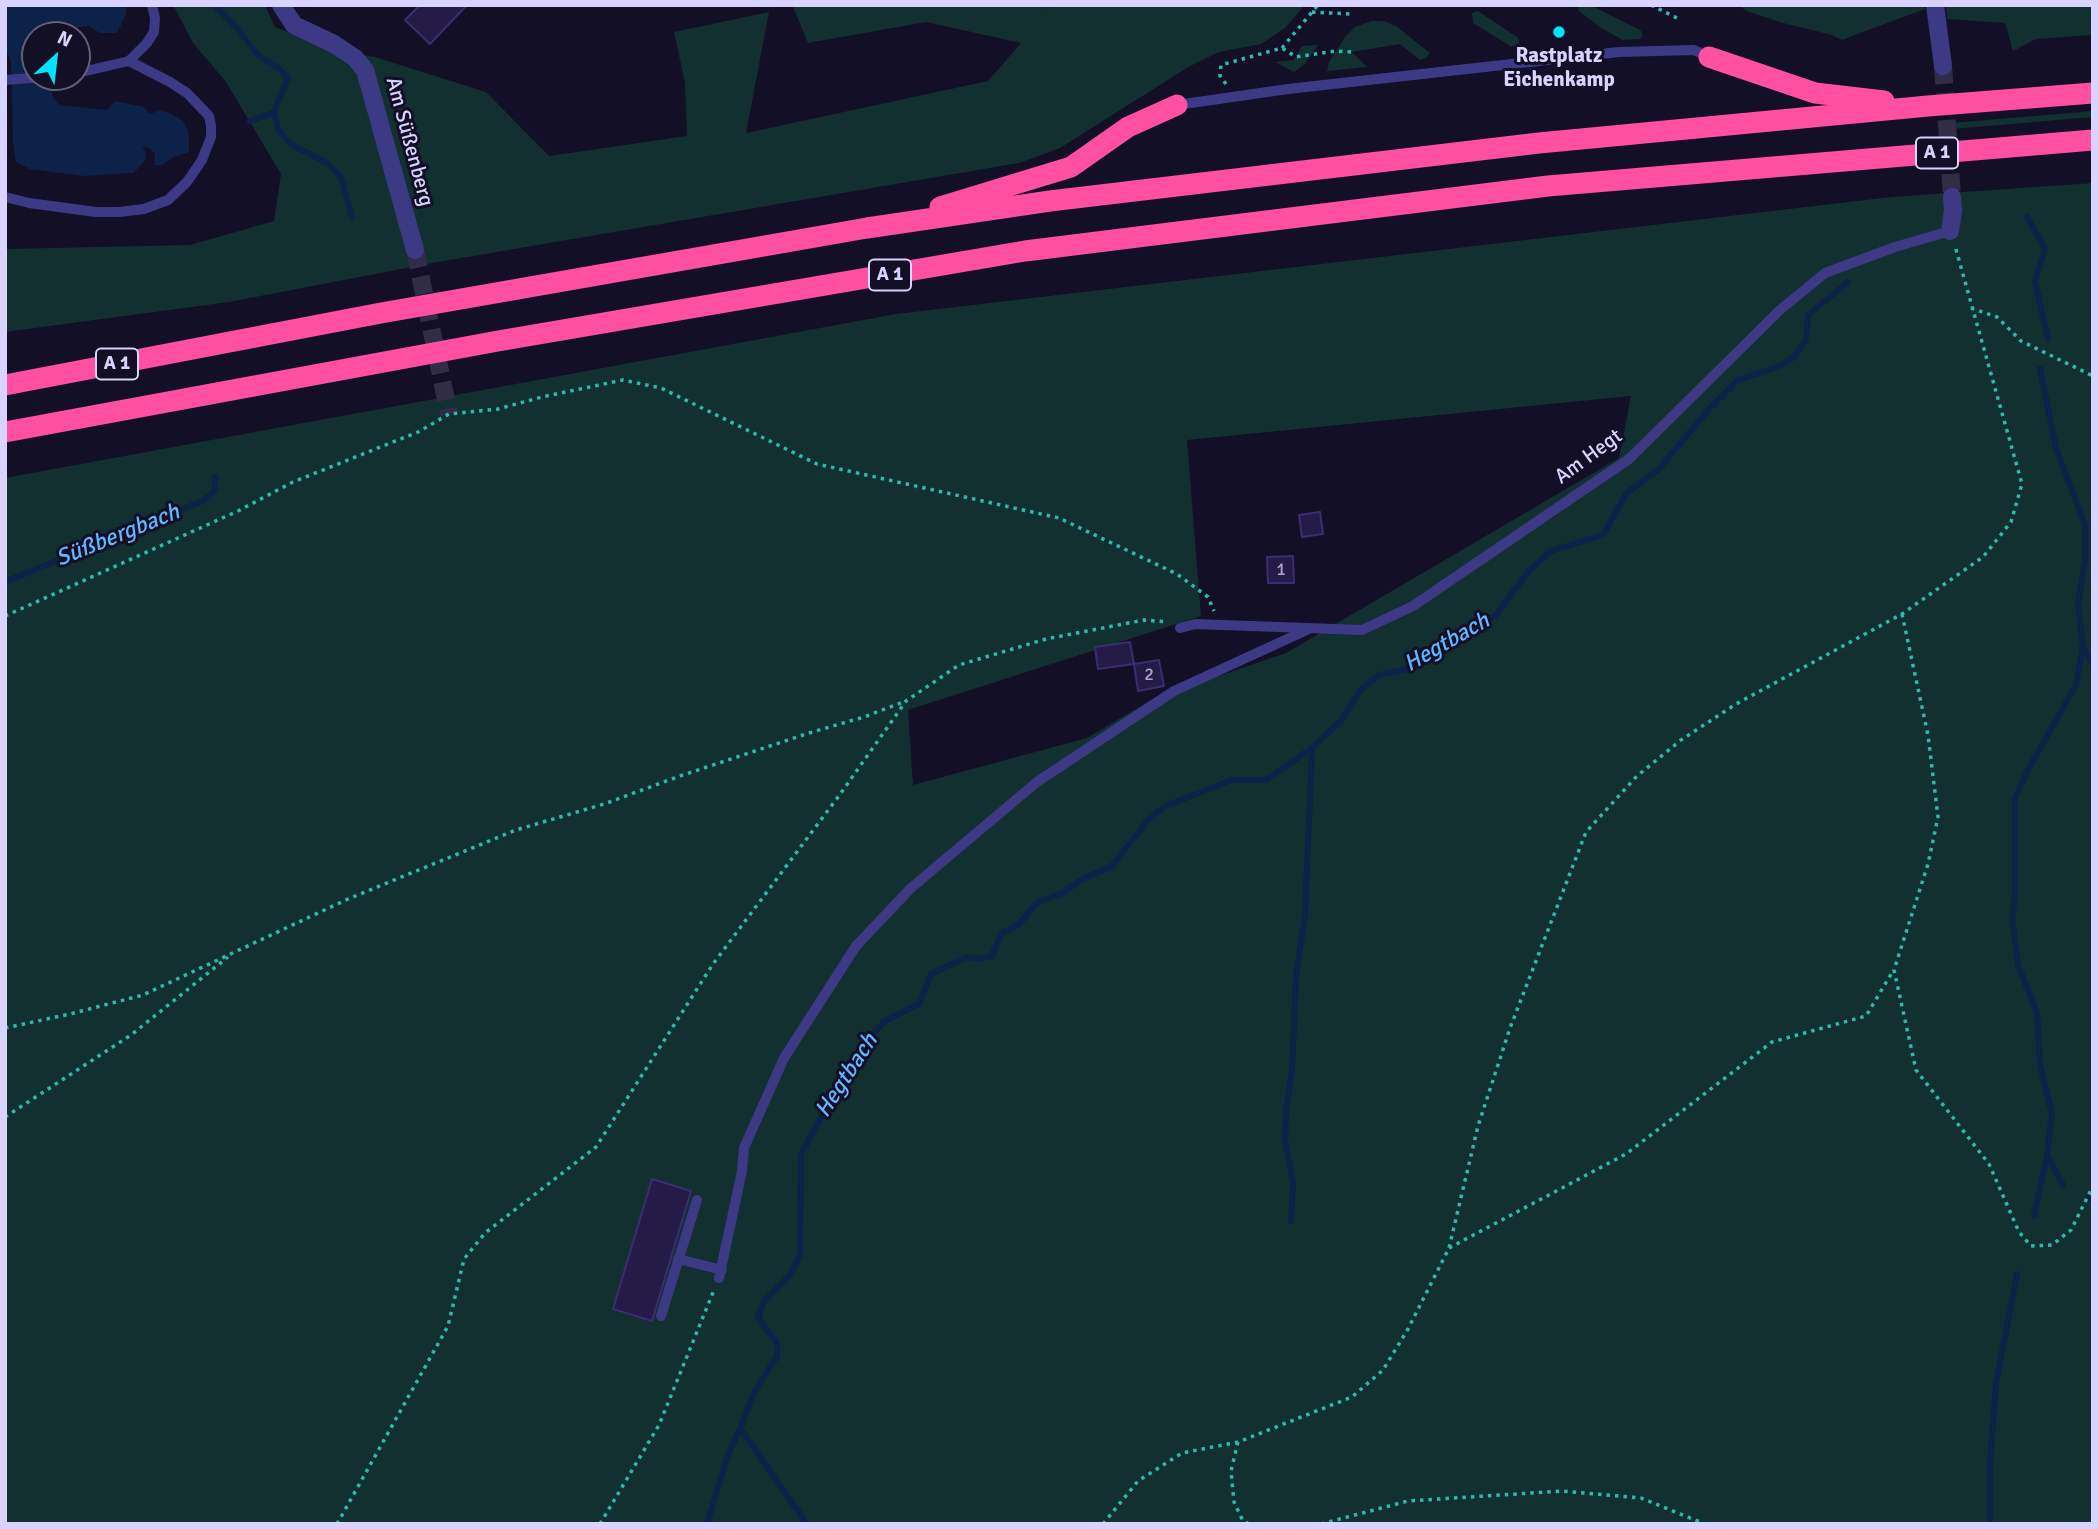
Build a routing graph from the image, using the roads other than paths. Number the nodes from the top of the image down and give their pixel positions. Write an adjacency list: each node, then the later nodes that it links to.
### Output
1 (152, 5): 5 (lane)
2 (281, 5): 16 (street, Am Süßenberg)
3 (1935, 5): 6 (street)
4 (1709, 57): 9 (lane); 10 (highway)
5 (129, 61): 7 (lane); 12 (lane)
6 (1943, 66)
7 (91, 70)
8 (2093, 93): 10 (highway, A 1)
9 (1177, 105): 14 (highway)
10 (1928, 106): 14 (highway, A 1)
11 (2093, 140): 18 (highway, A 1)
12 (5, 197)
13 (1952, 197): 15 (street)
14 (867, 228): 17 (highway, A 1)
15 (1950, 231): 20 (lane, Am Hegt)
16 (415, 250)
17 (5, 385)
18 (5, 432)
19 (1181, 628): 20 (lane, Am Hegt)
20 (1309, 629): 22 (lane)
21 (697, 1200): 22 (lane)
22 (678, 1259): 23 (lane)
23 (661, 1316)

